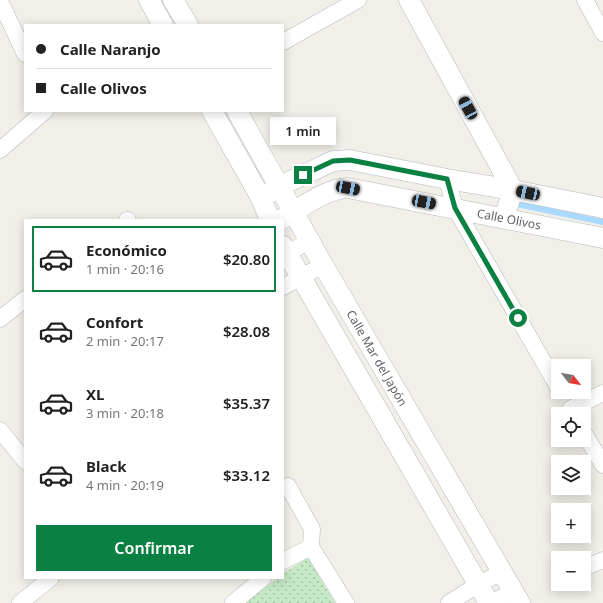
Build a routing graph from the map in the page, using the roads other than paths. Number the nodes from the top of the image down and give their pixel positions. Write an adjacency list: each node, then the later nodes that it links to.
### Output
1 (149, 0): 7 (street)
2 (173, 0): 8 (street)
3 (358, 0): 10 (street)
4 (409, 0): 18 (street)
5 (585, 0): 9 (street)
6 (0, 1): 11 (street)
7 (162, 24)
8 (187, 24)
9 (603, 33)
10 (284, 41)
11 (24, 52)
12 (44, 112): 15 (street)
13 (213, 112): 19 (street)
14 (238, 112): 17 (street, Calle Mar del Japón)
15 (0, 150)
16 (447, 179): 17 (street); 18 (street); 20 (street)
17 (280, 186): 19 (street); 22 (street, Calle Mar del Japón)
18 (513, 190): 21 (street); 23 (street)
19 (261, 198): 24 (street)
20 (455, 208): 22 (street, Calle Olivos); 23 (street, Calle Olivos); 33 (street)
21 (603, 208)
22 (287, 216): 26 (street, Calle Mar del Japón)
23 (504, 218): 25 (street, Calle Olivos)
24 (270, 219)
25 (603, 238)
26 (309, 241): 27 (street); 28 (street, Calle Mar del Japón)
27 (284, 252): 29 (street)
28 (323, 265): 29 (street); 45 (street, Calle Mar del Japón)
29 (301, 277): 30 (street); 48 (street)
30 (284, 286)
31 (24, 300): 32 (street)
32 (0, 319)
33 (551, 375)
34 (603, 393): 35 (street)
35 (580, 407)
36 (0, 430): 38 (street)
37 (591, 445): 39 (street)
38 (24, 460)
39 (603, 466)
40 (288, 486): 41 (street)
41 (311, 547): 42 (street); 52 (street)
42 (284, 560)
43 (603, 560): 44 (street)
44 (591, 565)
45 (502, 572): 48 (street); 49 (street, Calle Mar del Japón)
46 (50, 579): 50 (street)
47 (262, 579): 51 (street)
48 (479, 584): 53 (street); 54 (street)
49 (516, 597): 54 (street)
50 (20, 603)
51 (233, 603)
52 (346, 603)
53 (449, 603)
54 (490, 603)

